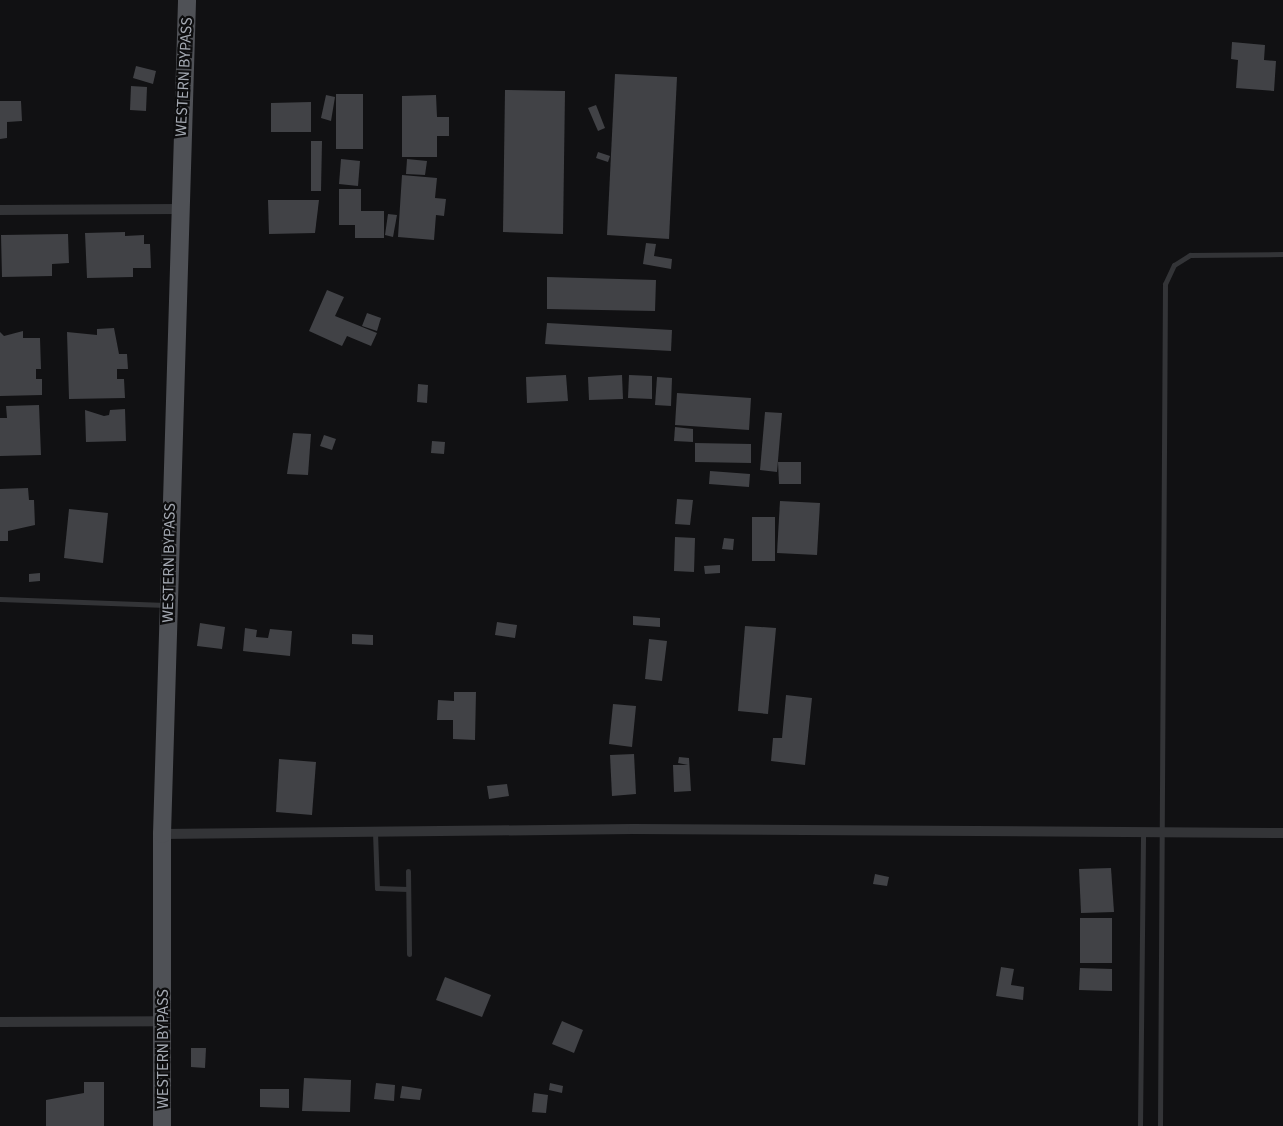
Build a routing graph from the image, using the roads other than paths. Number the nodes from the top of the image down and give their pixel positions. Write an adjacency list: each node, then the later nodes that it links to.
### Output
1 (187, 0): 2 (main road, WESTERN BYPASS)
2 (178, 209): 3 (street); 6 (main road, WESTERN BYPASS)
3 (0, 210)
4 (1283, 254): 9 (lane)
5 (0, 599): 6 (lane)
6 (168, 605): 11 (main road, WESTERN BYPASS)
7 (375, 832): 8 (street); 11 (street); 13 (lane)
8 (1143, 833): 9 (street); 18 (lane)
9 (1165, 833): 10 (street); 19 (lane)
10 (1283, 833)
11 (162, 834): 15 (main road, WESTERN BYPASS)
12 (408, 871): 13 (lane)
13 (408, 889): 14 (lane)
14 (410, 954)
15 (164, 1021): 16 (street); 17 (main road, WESTERN BYPASS)
16 (0, 1022)
17 (162, 1126)
18 (1140, 1126)
19 (1160, 1126)

